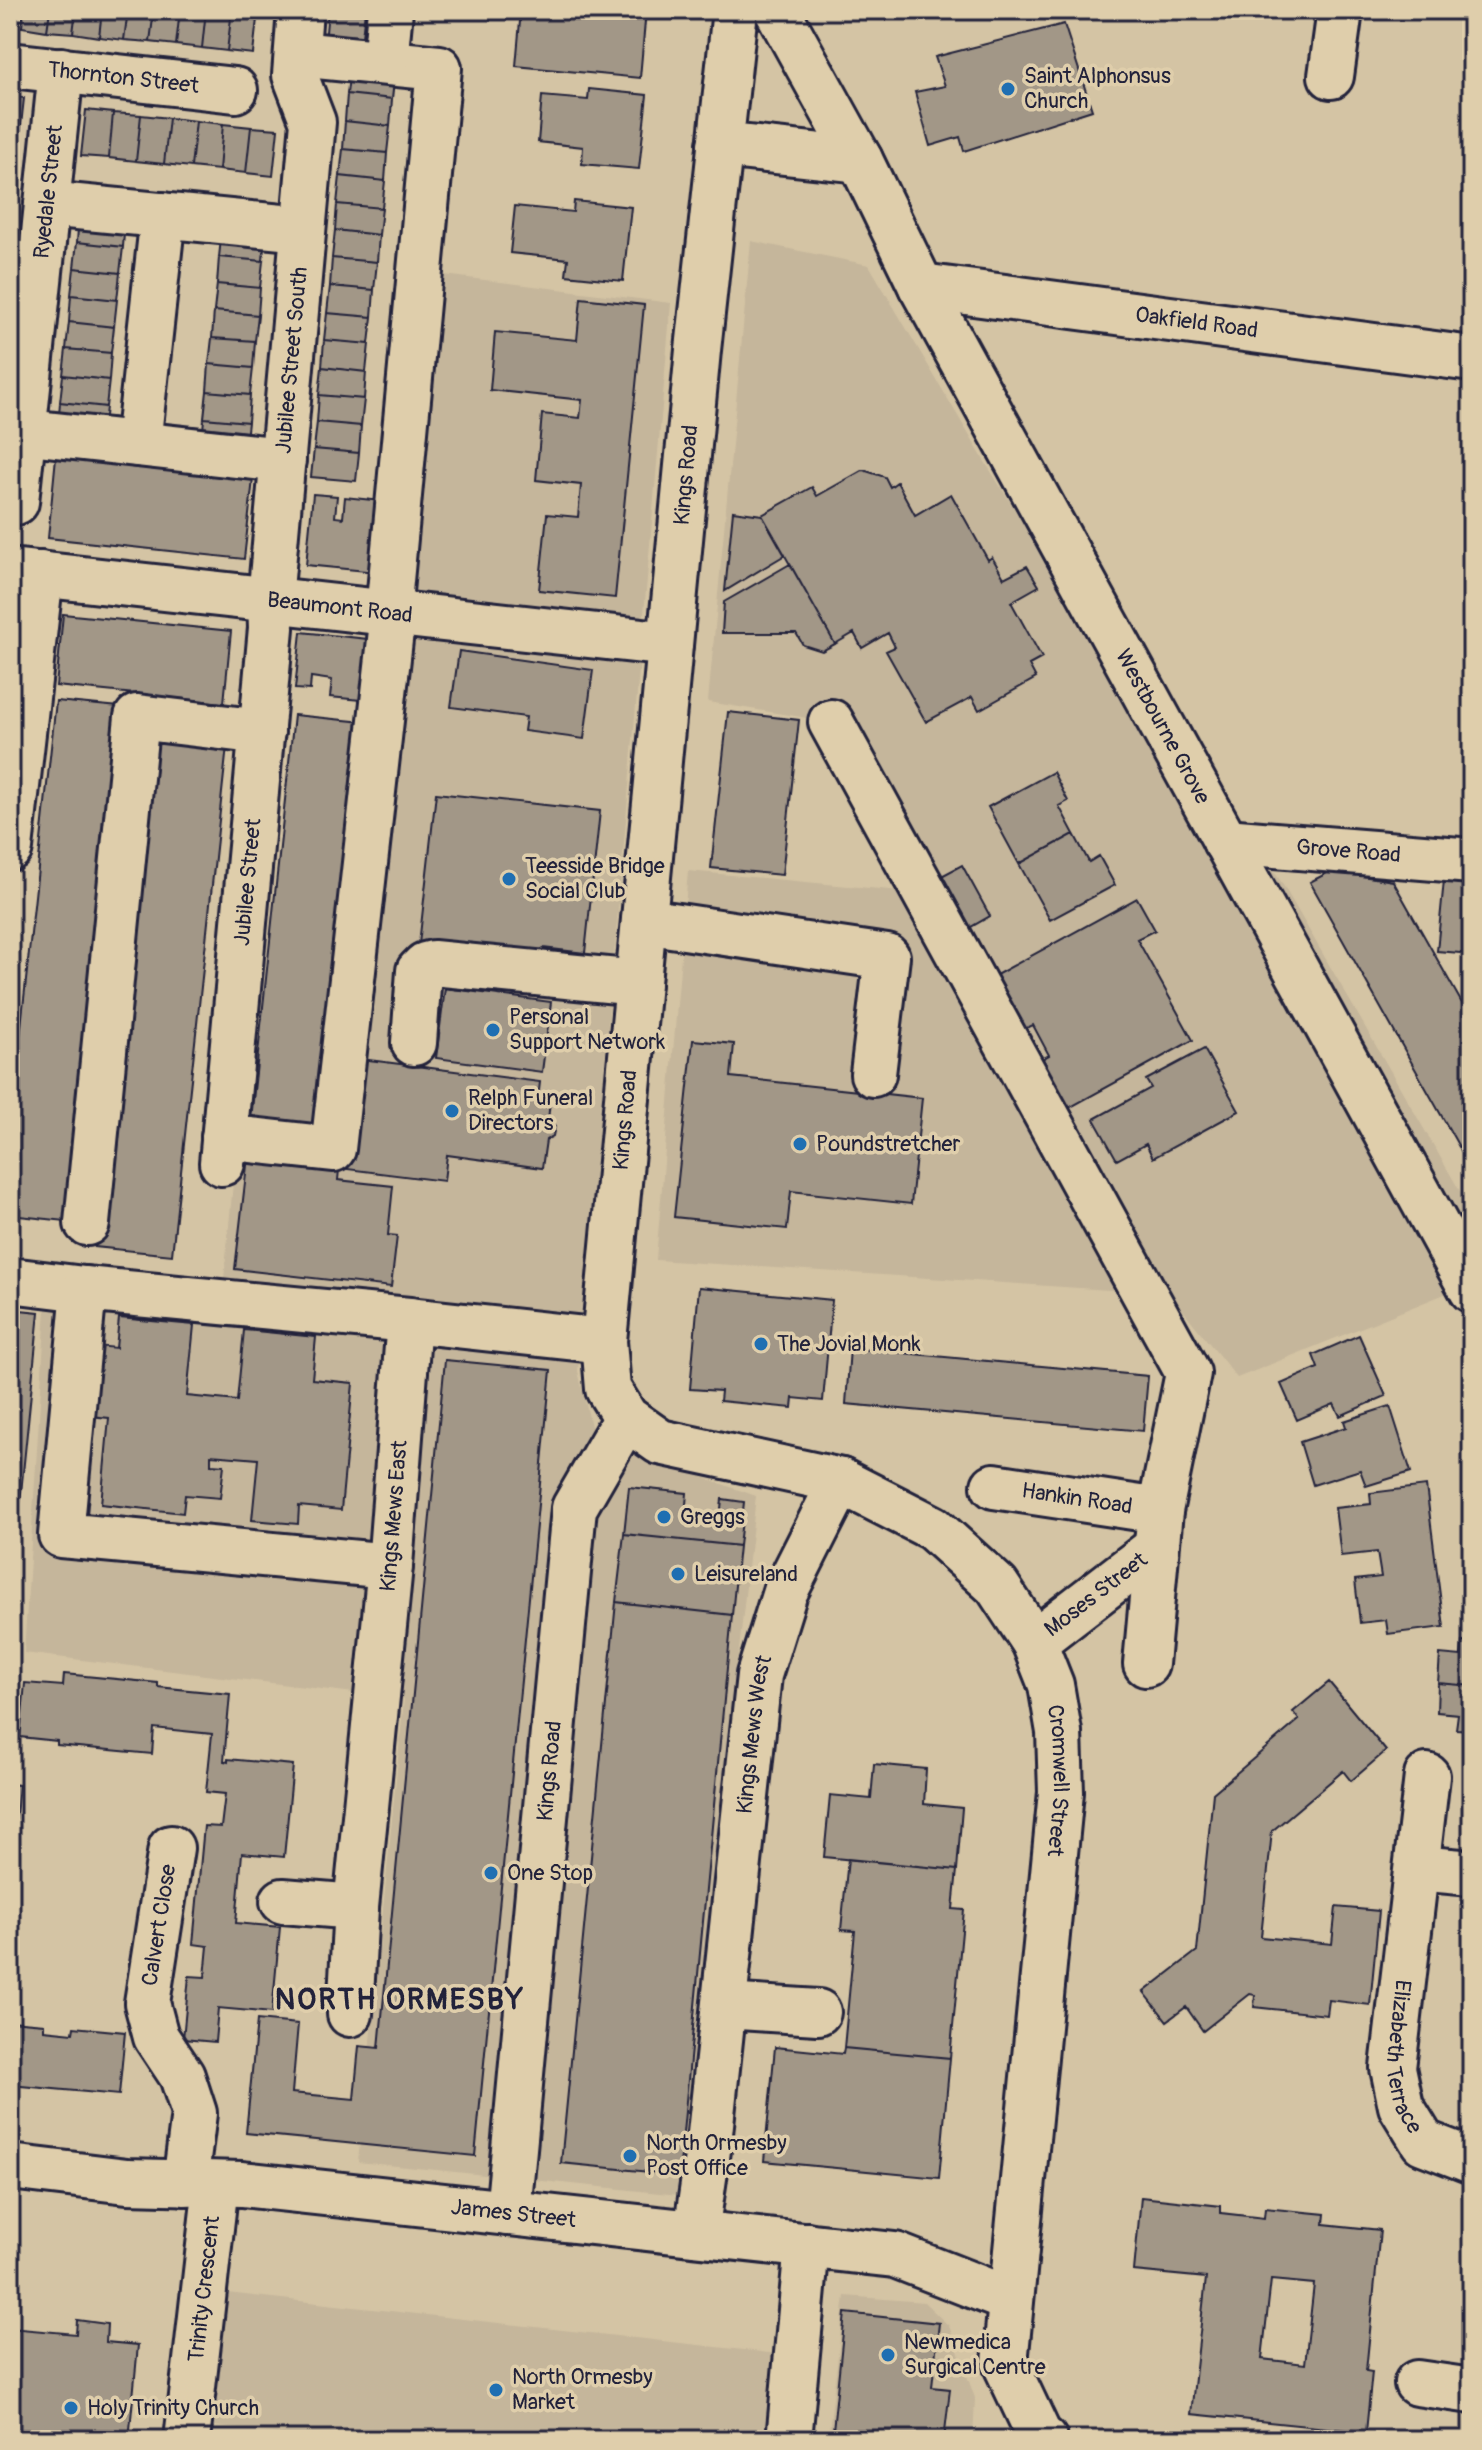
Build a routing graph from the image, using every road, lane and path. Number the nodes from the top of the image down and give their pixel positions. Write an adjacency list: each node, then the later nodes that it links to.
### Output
1 (300, 10): 6 (street)
2 (390, 10): 7 (street)
3 (735, 10): 12 (street, Kings Road)
4 (777, 10): 13 (street, Westbourne Grove)
5 (1340, 10): 10 (street)
6 (297, 54): 7 (street); 16 (street, Jubilee Street South)
7 (385, 62): 25 (street)
8 (10, 65): 9 (street, Thornton Street)
9 (61, 70): 11 (street, Thornton Street); 14 (street, Ryedale Street)
10 (1331, 76)
11 (235, 90)
12 (720, 145): 13 (street); 26 (street, Kings Road)
13 (860, 160): 17 (street, Westbourne Grove)
14 (47, 204): 15 (street); 19 (street, Ryedale Street)
15 (163, 215): 16 (street); 20 (street)
16 (303, 229): 21 (street, Jubilee Street South)
17 (921, 286): 18 (street, Oakfield Road); 29 (street, Westbourne Grove)
18 (1472, 359)
19 (17, 431): 20 (street); 22 (street, Ryedale Street)
20 (138, 444): 21 (street)
21 (283, 460): 24 (street, Jubilee Street South)
22 (16, 502)
23 (25, 572): 24 (street, Beaumont Road); 30 (street)
24 (270, 600): 25 (street, Beaumont Road); 28 (street, Jubilee Street)
25 (391, 613): 26 (street, Beaumont Road); 28 (street, Jubilee Street)
26 (670, 644): 32 (street, Kings Road)
27 (831, 722): 45 (street)
28 (262, 732): 36 (street)
29 (1225, 841): 31 (street, Grove Road); 39 (street, Westbourne Grove)
30 (10, 848)
31 (1472, 861)
32 (644, 921): 33 (street, Kings Road); 35 (street)
33 (638, 983): 34 (street); 41 (street, Kings Road)
34 (414, 1043)
35 (873, 1074)
36 (87, 1223)
37 (12, 1281): 38 (street)
38 (84, 1289): 40 (street); 46 (street)
39 (1472, 1290)
40 (409, 1320): 41 (street); 46 (street, Kings Mews East)
41 (604, 1341): 42 (street, Kings Road)
42 (626, 1418): 43 (street, Cromwell Street); 61 (street, Kings Road)
43 (841, 1481): 47 (street, Cromwell Street); 55 (street, Kings Mews West)
44 (994, 1486): 45 (street, Hankin Road)
45 (1158, 1529): 47 (street, Moses Street); 48 (street, Moses Street)
46 (390, 1566): 54 (street, Kings Mews East)
47 (1034, 1642): 64 (street, Cromwell Street)
48 (1146, 1664)
49 (1427, 1776): 51 (street, Elizabeth Terrace)
50 (171, 1848): 60 (street, Calvert Close)
51 (1417, 1868): 52 (street); 58 (street, Elizabeth Terrace)
52 (1472, 1873)
53 (283, 1901): 54 (street)
54 (356, 1907): 57 (street, Kings Mews East)
55 (724, 2006): 56 (street); 62 (street, Kings Mews West)
56 (818, 2012)
57 (350, 2014)
58 (1472, 2161)
59 (10, 2167): 60 (street, James Street)
60 (201, 2183): 61 (street, James Street); 67 (street, Trinity Crescent)
61 (508, 2213): 62 (street, James Street)
62 (696, 2233): 63 (street, James Street)
63 (807, 2245): 64 (street, James Street); 68 (street)
64 (1010, 2300): 69 (street, Cromwell Street)
65 (1417, 2383): 66 (street)
66 (1472, 2391)
67 (187, 2440)
68 (789, 2440)
69 (1045, 2440)

